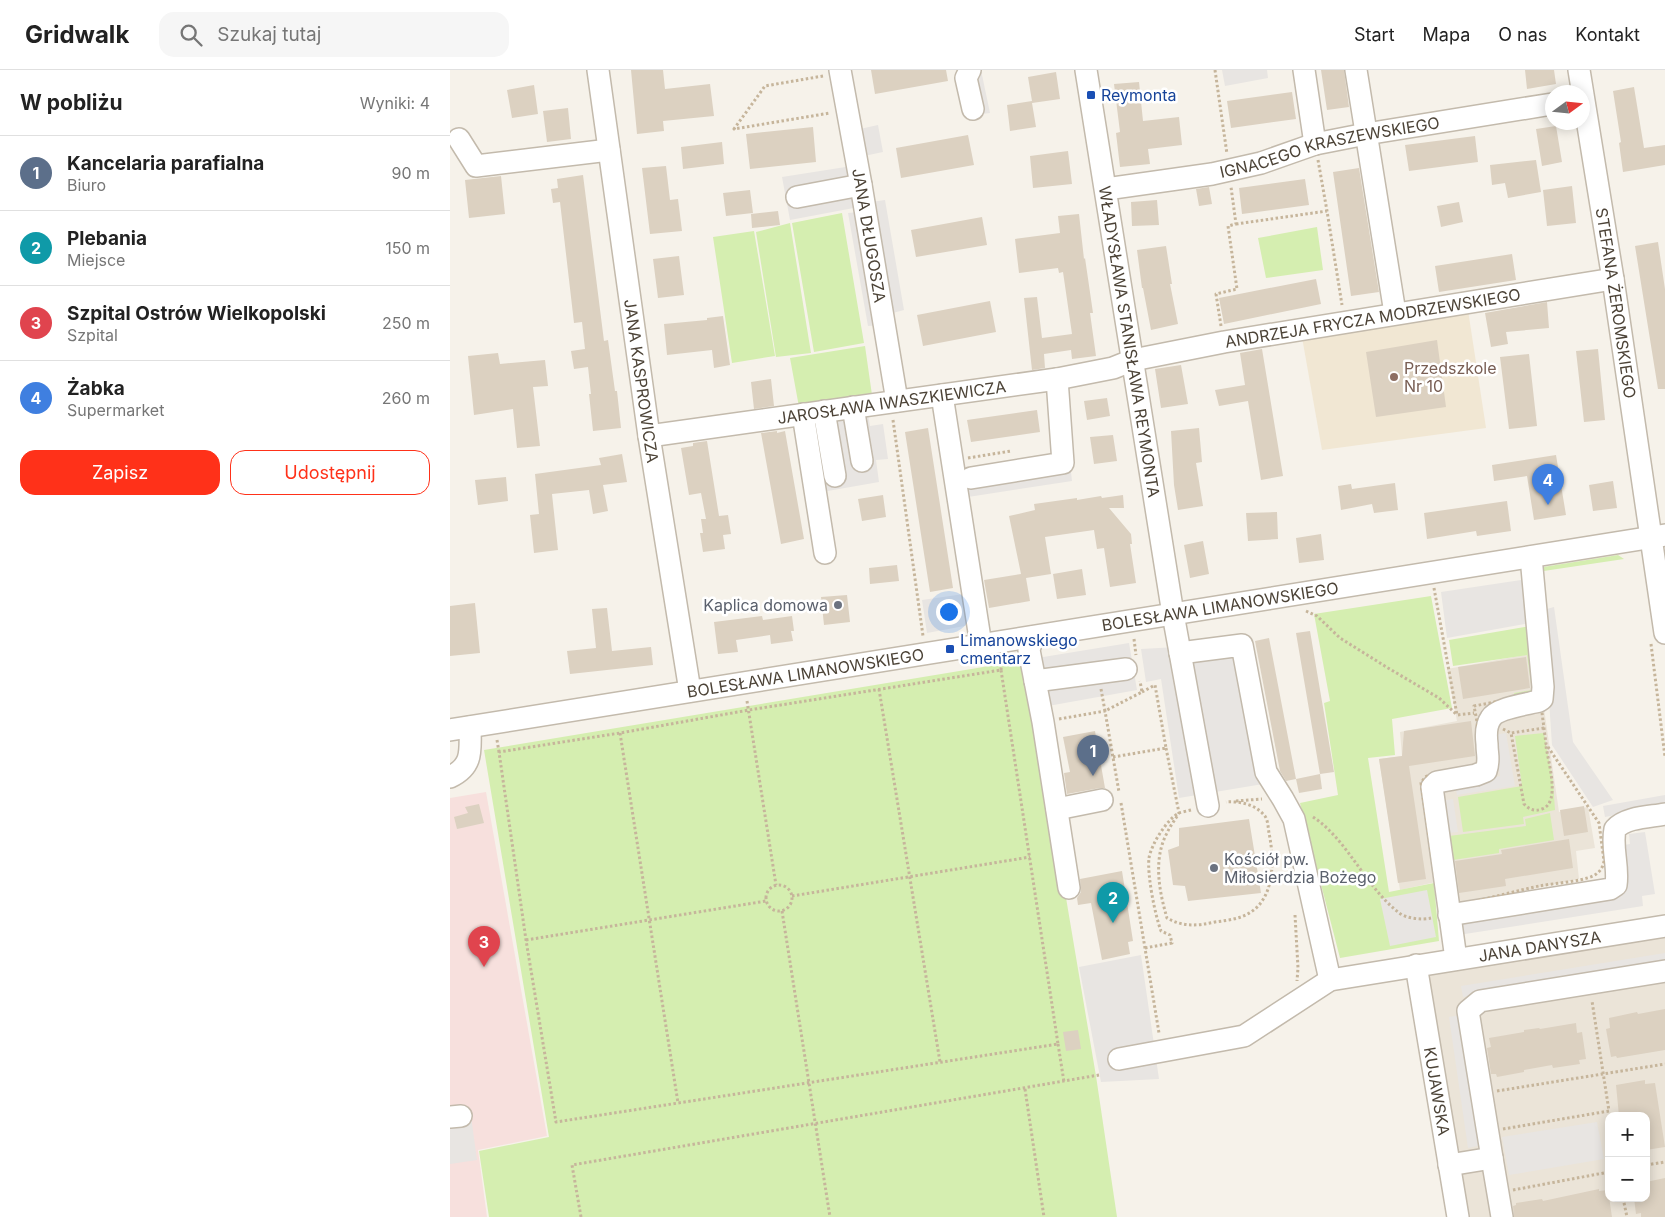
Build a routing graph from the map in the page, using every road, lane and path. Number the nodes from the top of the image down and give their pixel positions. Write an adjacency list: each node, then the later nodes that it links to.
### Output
1 (598, 70): 17 (street, JANA KASPROWICZA)
2 (970, 70): 11 (street)
3 (1086, 70): 20 (street, WŁADYSŁAWA STANISŁAWA REYMONTA)
4 (1215, 70): 18 (path)
5 (1304, 70): 16 (street)
6 (1356, 70): 14 (street)
7 (1579, 70): 9 (street, STEFANA ŻEROMSKIEGO)
8 (841, 72): 12 (street, JANA DŁUGOSZA); 12 (path)
9 (1581, 85)
10 (1545, 105): 14 (street, IGNACEGO KRASZEWSKIEGO)
11 (973, 109)
12 (848, 110): 19 (street, JANA DŁUGOSZA)
13 (1588, 130): 24 (street, STEFANA ŻEROMSKIEGO)
14 (1366, 134): 16 (street, IGNACEGO KRASZEWSKIEGO); 25 (street)
15 (459, 139): 17 (street)
16 (1316, 144): 18 (street, IGNACEGO KRASZEWSKIEGO); 22 (path)
17 (610, 150): 34 (street, JANA KASPROWICZA)
18 (1229, 170): 20 (street, IGNACEGO KRASZEWSKIEGO); 23 (path)
19 (861, 185): 21 (street); 31 (street, JANA DŁUGOSZA)
20 (1106, 189): 28 (street, WŁADYSŁAWA STANISŁAWA REYMONTA)
21 (797, 197)
22 (1327, 211): 23 (path); 26 (path)
23 (1236, 224): 27 (path)
24 (1613, 279): 25 (street, ANDRZEJA FRYCZA MODRZEWSKIEGO); 39 (street, STEFANA ŻEROMSKIEGO)
25 (1396, 313): 26 (street, ANDRZEJA FRYCZA MODRZEWSKIEGO)
26 (1344, 322): 27 (street, ANDRZEJA FRYCZA MODRZEWSKIEGO)
27 (1224, 342): 28 (street, ANDRZEJA FRYCZA MODRZEWSKIEGO)
28 (1133, 360): 29 (street, JAROSŁAWA IWASZKIEWICZA); 44 (street, WŁADYSŁAWA STANISŁAWA REYMONTA)
29 (1057, 379): 30 (street, JAROSŁAWA IWASZKIEWICZA); 37 (street)
30 (942, 395): 31 (street, JAROSŁAWA IWASZKIEWICZA); 47 (street)
31 (894, 401): 32 (street, JAROSŁAWA IWASZKIEWICZA); 48 (path)
32 (853, 407): 33 (street, JAROSŁAWA IWASZKIEWICZA); 36 (street)
33 (814, 413): 34 (street, JAROSŁAWA IWASZKIEWICZA); 38 (street); 40 (street)
34 (649, 436): 53 (street, JANA KASPROWICZA)
35 (965, 450): 37 (path)
36 (862, 461)
37 (968, 468)
38 (836, 476)
39 (1658, 536): 41 (street, BOLESŁAWA LIMANOWSKIEGO); 46 (street, STEFANA ŻEROMSKIEGO)
40 (825, 553)
41 (1531, 557): 42 (street, BOLESŁAWA LIMANOWSKIEGO); 59 (street)
42 (1431, 573): 43 (street, BOLESŁAWA LIMANOWSKIEGO); 57 (path)
43 (1301, 594): 44 (street, BOLESŁAWA LIMANOWSKIEGO); 57 (path)
44 (1173, 614): 45 (street, BOLESŁAWA LIMANOWSKIEGO); 49 (street, WŁADYSŁAWA STANISŁAWA REYMONTA)
45 (1032, 637): 47 (street, BOLESŁAWA LIMANOWSKIEGO); 51 (street)
46 (1658, 637): 66 (path)
47 (981, 644): 48 (street, BOLESŁAWA LIMANOWSKIEGO)
48 (926, 653): 53 (street, BOLESŁAWA LIMANOWSKIEGO)
49 (1180, 653): 70 (street, WŁADYSŁAWA STANISŁAWA REYMONTA); 91 (street)
50 (1133, 675): 51 (street); 54 (path)
51 (1035, 681): 71 (street)
52 (879, 689): 55 (path); 75 (path); 76 (path)
53 (690, 691): 60 (street, BOLESŁAWA LIMANOWSKIEGO)
54 (1142, 692): 56 (path); 64 (path)
55 (749, 710): 61 (path); 77 (path)
56 (1105, 711): 58 (path); 65 (path)
57 (1457, 715): 59 (path)
58 (1056, 719)
59 (1490, 720): 62 (path); 82 (street)
60 (460, 728): 67 (street)
61 (620, 733): 84 (path); 86 (path)
62 (1511, 733): 63 (path); 63 (path)
63 (1546, 744): 82 (path)
64 (1166, 748): 65 (path); 72 (path)
65 (1113, 757): 87 (path)
66 (1665, 757)
67 (450, 777)
68 (1264, 799): 70 (path)
69 (1102, 800): 71 (street)
70 (1217, 804): 72 (path); 72 (path)
71 (1056, 809): 78 (street)
72 (1179, 813): 87 (path)
73 (1308, 814): 82 (path)
74 (1665, 814): 82 (street)
75 (1030, 857): 76 (path); 94 (path)
76 (910, 877): 79 (path); 97 (path)
77 (776, 885): 79 (path); 80 (path)
78 (1069, 888)
79 (792, 896): 83 (path)
80 (766, 901): 83 (path); 84 (path)
81 (1294, 908): 93 (path)
82 (1458, 910): 88 (street)
83 (782, 911): 101 (path)
84 (650, 920): 86 (path); 105 (path)
85 (1665, 926): 88 (street, JANA DANYSZA)
86 (526, 940): 105 (path)
87 (1145, 948): 95 (path)
88 (1456, 959): 89 (street, JANA DANYSZA)
89 (1416, 965): 91 (street, JANA DANYSZA); 112 (street, KUJAWSKA)
90 (1665, 971): 92 (street)
91 (1330, 980): 93 (street)
92 (1590, 983): 99 (path); 104 (street)
93 (1294, 1004): 95 (street)
94 (1058, 1044): 97 (path); 102 (path)
95 (1162, 1051): 96 (street)
96 (1119, 1059)
97 (940, 1062): 101 (path)
98 (1665, 1064): 99 (path)
99 (1603, 1074): 104 (path); 106 (path)
100 (1099, 1076): 102 (path)
101 (809, 1082): 105 (path); 108 (path)
102 (1064, 1082): 103 (path)
103 (1026, 1089): 108 (path); 119 (path)
104 (1482, 1094): 109 (street)
105 (678, 1103)
106 (1610, 1112)
107 (1605, 1115): 109 (path)
108 (816, 1125): 117 (path); 118 (path)
109 (1488, 1132): 110 (street)
110 (1492, 1158): 112 (street); 115 (street)
111 (1665, 1162): 113 (path)
112 (1449, 1165): 120 (street, KUJAWSKA)
113 (1650, 1165)
114 (1605, 1173): 115 (path)
115 (1498, 1192): 121 (street)
116 (1624, 1202): 122 (path)
117 (581, 1217)
118 (830, 1217)
119 (1044, 1217)
120 (1458, 1217)
121 (1502, 1217)
122 (1626, 1217)

